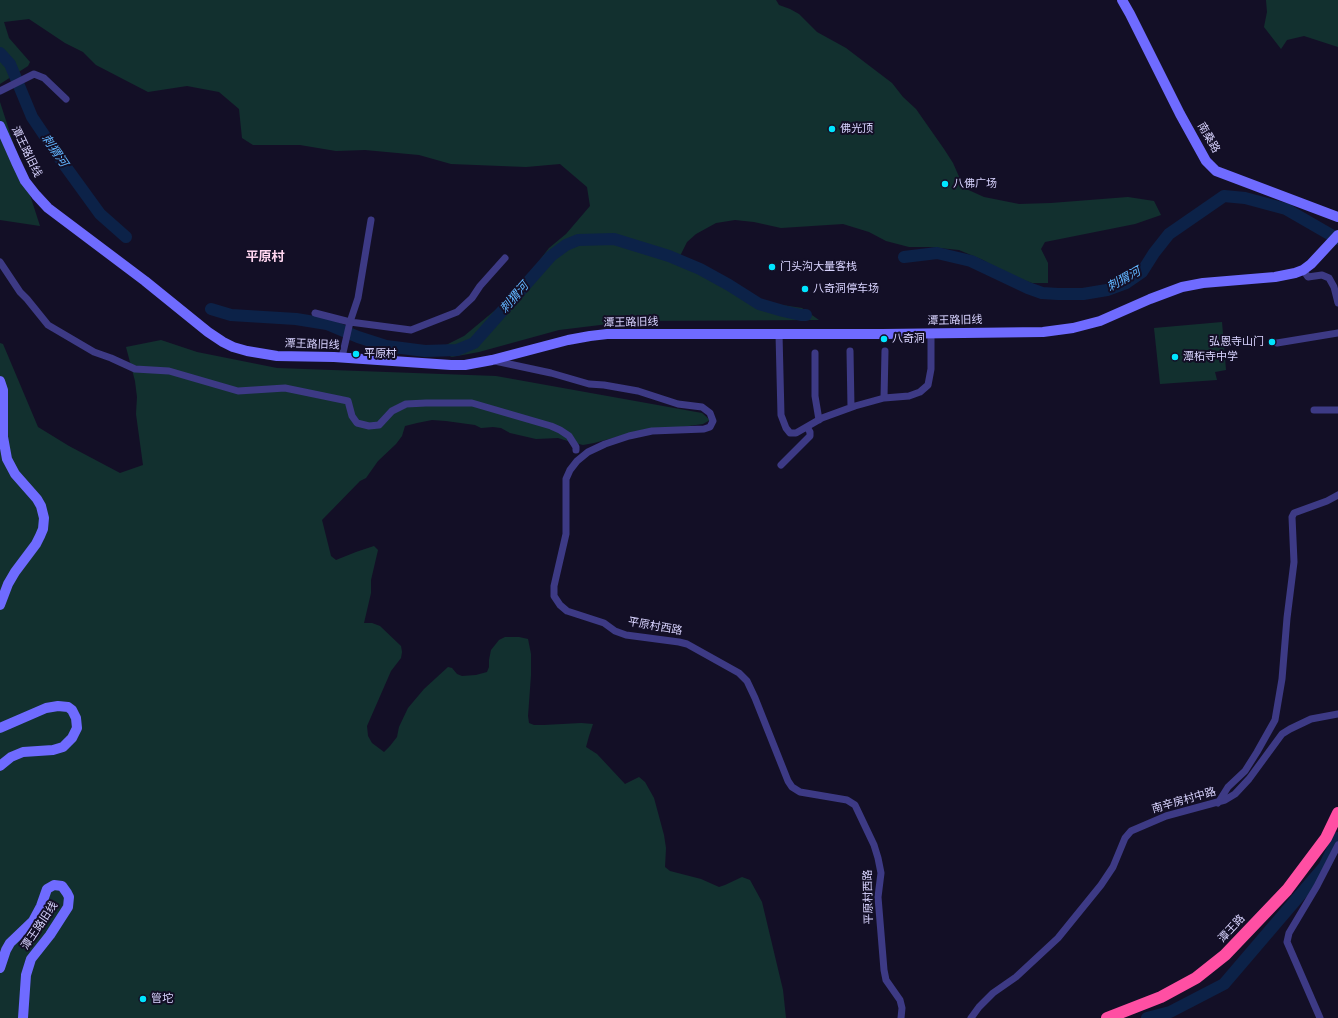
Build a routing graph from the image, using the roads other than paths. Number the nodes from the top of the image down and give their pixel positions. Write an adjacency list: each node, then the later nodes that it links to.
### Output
1 (1122, 0): 5 (main road, 南桑路)
2 (1, 91): 3 (street)
3 (66, 99)
4 (0, 126): 21 (main road, 潭王路旧线)
5 (1338, 217)
6 (371, 220): 13 (street)
7 (1338, 235): 10 (main road, 潭王路旧线)
8 (506, 258): 13 (street)
9 (0, 262): 30 (street)
10 (1303, 270): 11 (street); 14 (main road, 潭王路旧线)
11 (1338, 303)
12 (315, 313): 13 (street)
13 (350, 322): 21 (street)
14 (931, 333): 16 (main road, 潭王路旧线); 24 (street)
15 (1338, 333): 17 (street)
16 (779, 334): 22 (main road, 潭王路旧线); 29 (street)
17 (1277, 343)
18 (885, 351): 24 (street)
19 (850, 352): 25 (street)
20 (815, 353): 28 (street)
21 (342, 357): 22 (main road, 潭王路旧线)
22 (492, 360): 42 (street, 平原村西路)
23 (0, 381): 33 (main road)
24 (884, 398): 25 (street)
25 (851, 407): 28 (street)
26 (1314, 410): 27 (street)
27 (1338, 410)
28 (819, 420): 29 (street)
29 (807, 426): 31 (street)
30 (576, 450)
31 (782, 464)
32 (1338, 495): 37 (street)
33 (0, 605)
34 (1338, 714): 37 (street, 南辛房村中路)
35 (0, 728): 36 (main road)
36 (0, 766)
37 (1218, 803): 43 (street, 南辛房村中路)
38 (1338, 813): 44 (highway, 潭王路)
39 (1338, 845): 45 (street)
40 (0, 968): 41 (main road, 潭王路旧线)
41 (23, 1018)
42 (901, 1018)
43 (971, 1018)
44 (1107, 1018)
45 (1320, 1018)

